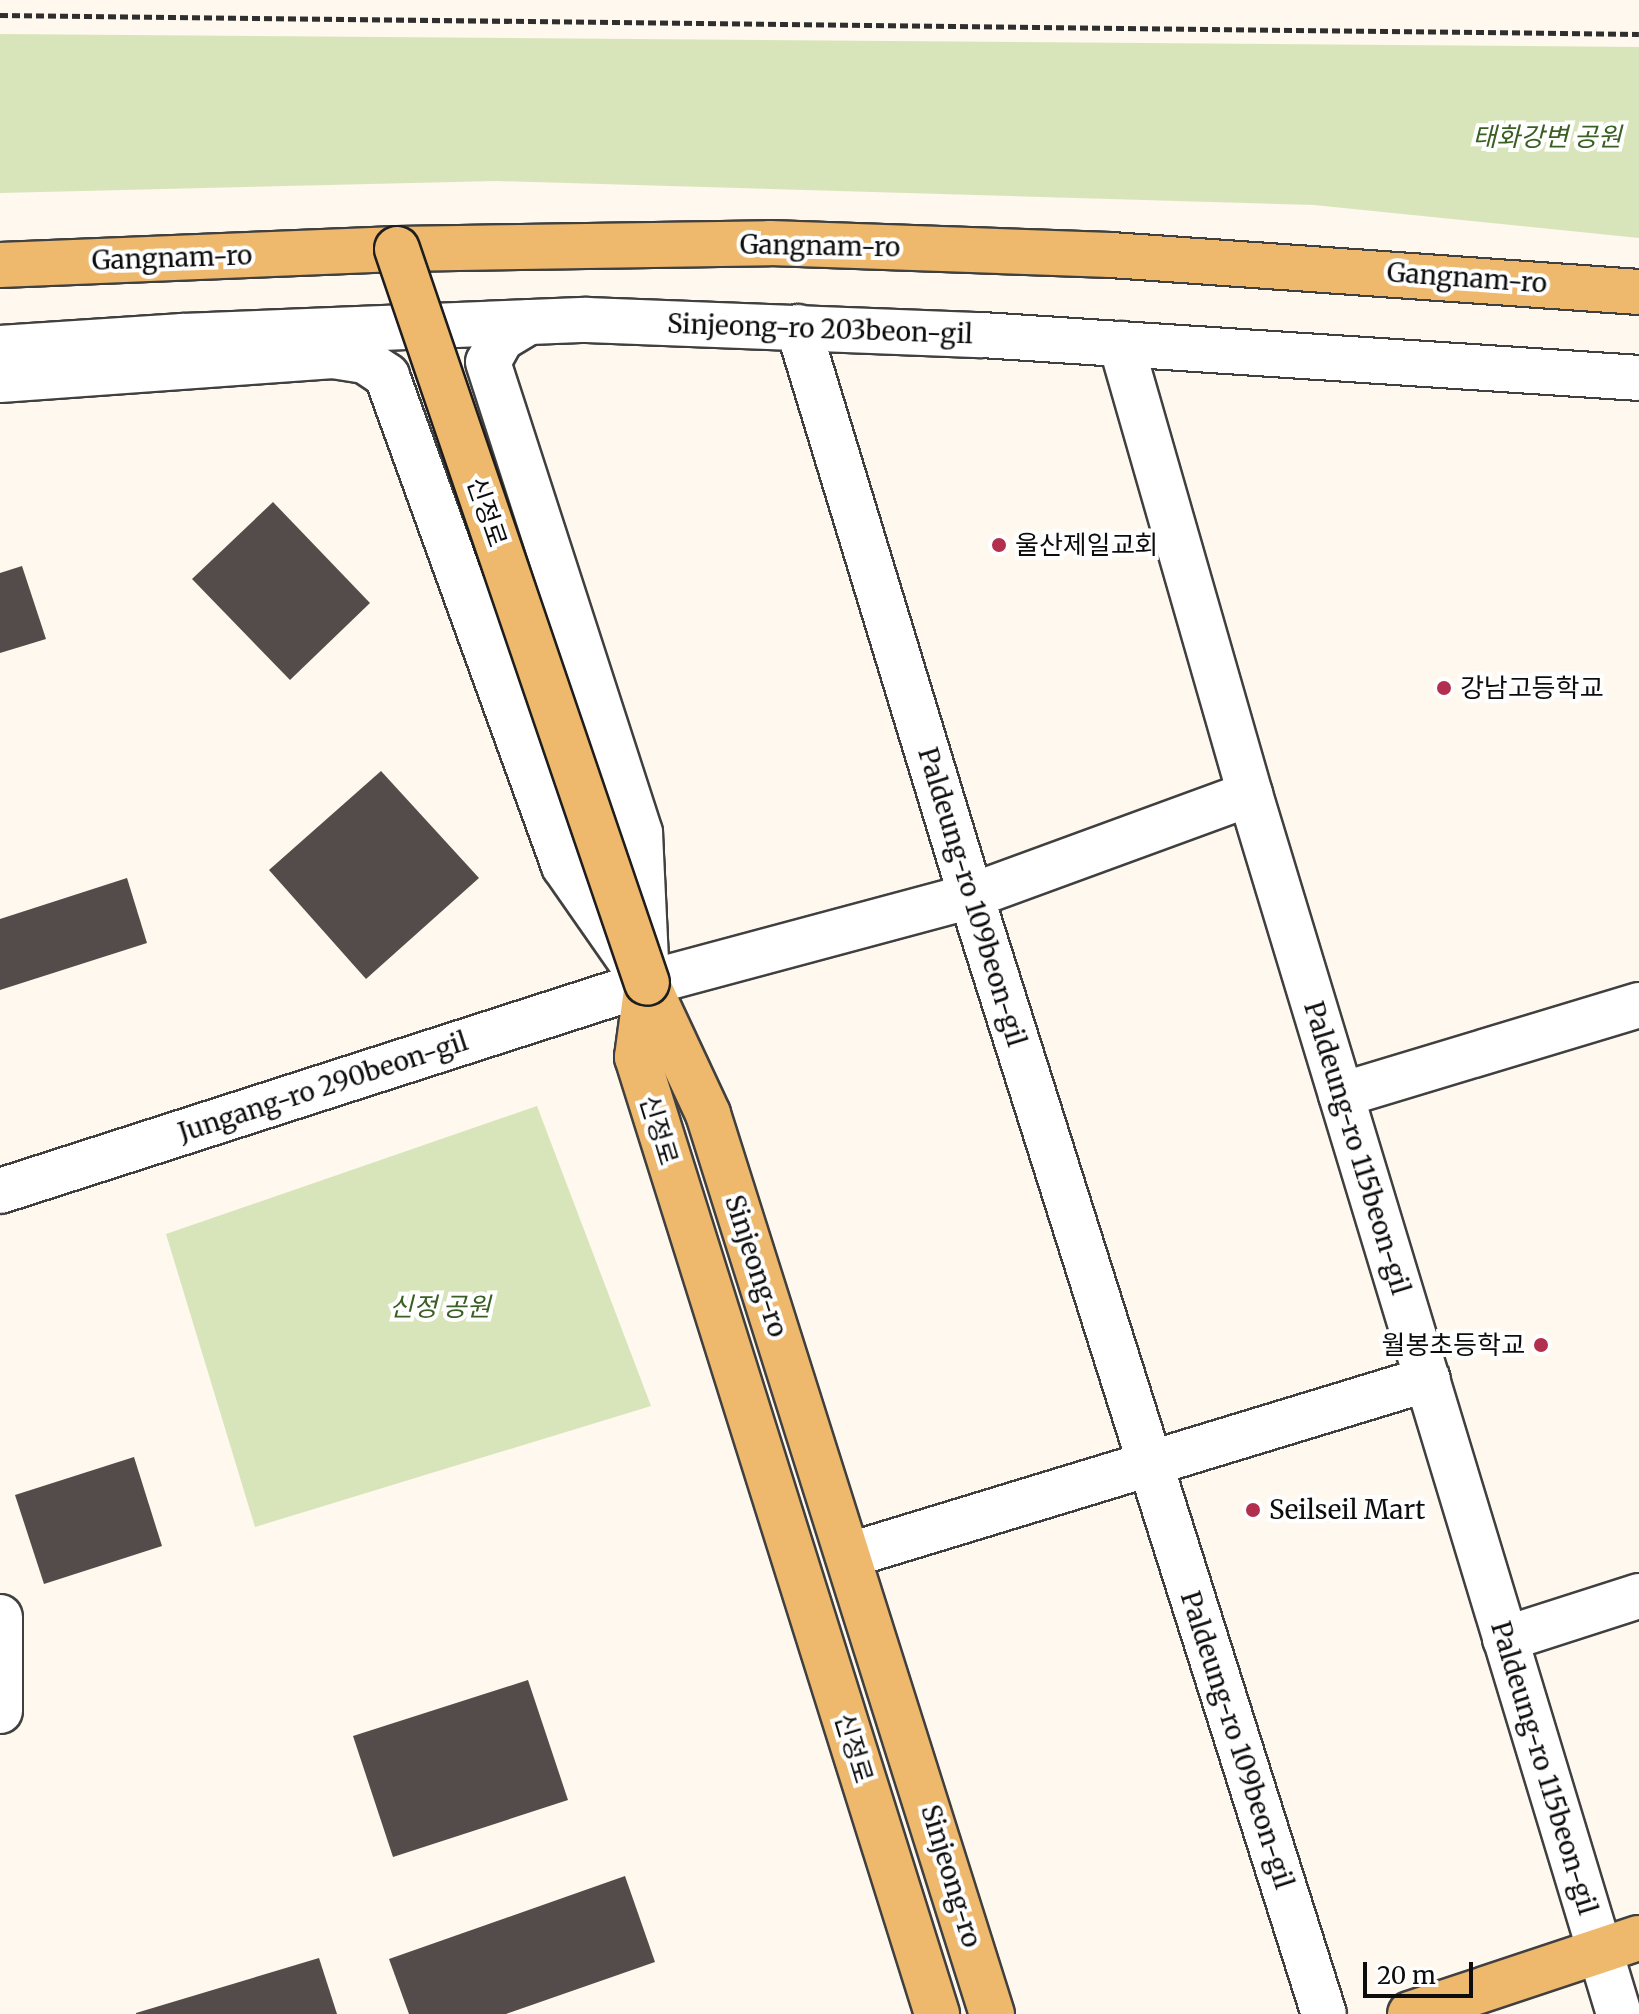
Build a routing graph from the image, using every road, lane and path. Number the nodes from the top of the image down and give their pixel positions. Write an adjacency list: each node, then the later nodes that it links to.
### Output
1 (0, 15): 2 (path)
2 (1639, 34)
3 (397, 249): 4 (main road, Gangnam-ro); 5 (main road, Gangnam-ro); 14 (main road, 신정로, bridge)
4 (0, 265)
5 (1639, 292)
6 (529, 322): 7 (street, Sinjeong-ro 203beon-gil); 9 (street, Sinjeong-ro 203beon-gil); 14 (street)
7 (798, 327): 8 (street, Sinjeong-ro 203beon-gil); 13 (street, Paldeung-ro 109beon-gil)
8 (1121, 344): 10 (street, Sinjeong-ro 203beon-gil); 12 (street, Paldeung-ro 115beon-gil)
9 (0, 348)
10 (1639, 378)
11 (0, 380): 14 (street)
12 (1250, 794): 13 (street, Jungang-ro 290beon-gil); 16 (street, Paldeung-ro 115beon-gil)
13 (971, 896): 14 (street, Jungang-ro 290beon-gil); 21 (street, Paldeung-ro 109beon-gil)
14 (647, 983): 17 (street, Jungang-ro 290beon-gil); 18 (main road, Sinjeong-ro); 19 (main road, 신정로)
15 (1639, 1005): 16 (street)
16 (1341, 1095): 20 (street, Paldeung-ro 115beon-gil)
17 (0, 1191)
18 (738, 1209): 19 (main road); 22 (main road, Sinjeong-ro)
19 (688, 1222): 28 (main road, 신정로)
20 (1428, 1379): 21 (street); 25 (street, Paldeung-ro 115beon-gil)
21 (1150, 1465): 22 (street); 32 (street, Paldeung-ro 109beon-gil)
22 (850, 1555): 27 (main road, Sinjeong-ro)
23 (1639, 1596): 25 (street)
24 (0, 1617): 26 (street)
25 (1505, 1639): 29 (street, Paldeung-ro 115beon-gil)
26 (0, 1711)
27 (954, 1885): 28 (main road); 31 (main road, Sinjeong-ro)
28 (902, 1899): 30 (main road, 신정로)
29 (1619, 1944): 33 (main road); 34 (street, Paldeung-ro 115beon-gil)
30 (937, 2014)
31 (992, 2014)
32 (1324, 2014)
33 (1410, 2014)
34 (1619, 2014)

